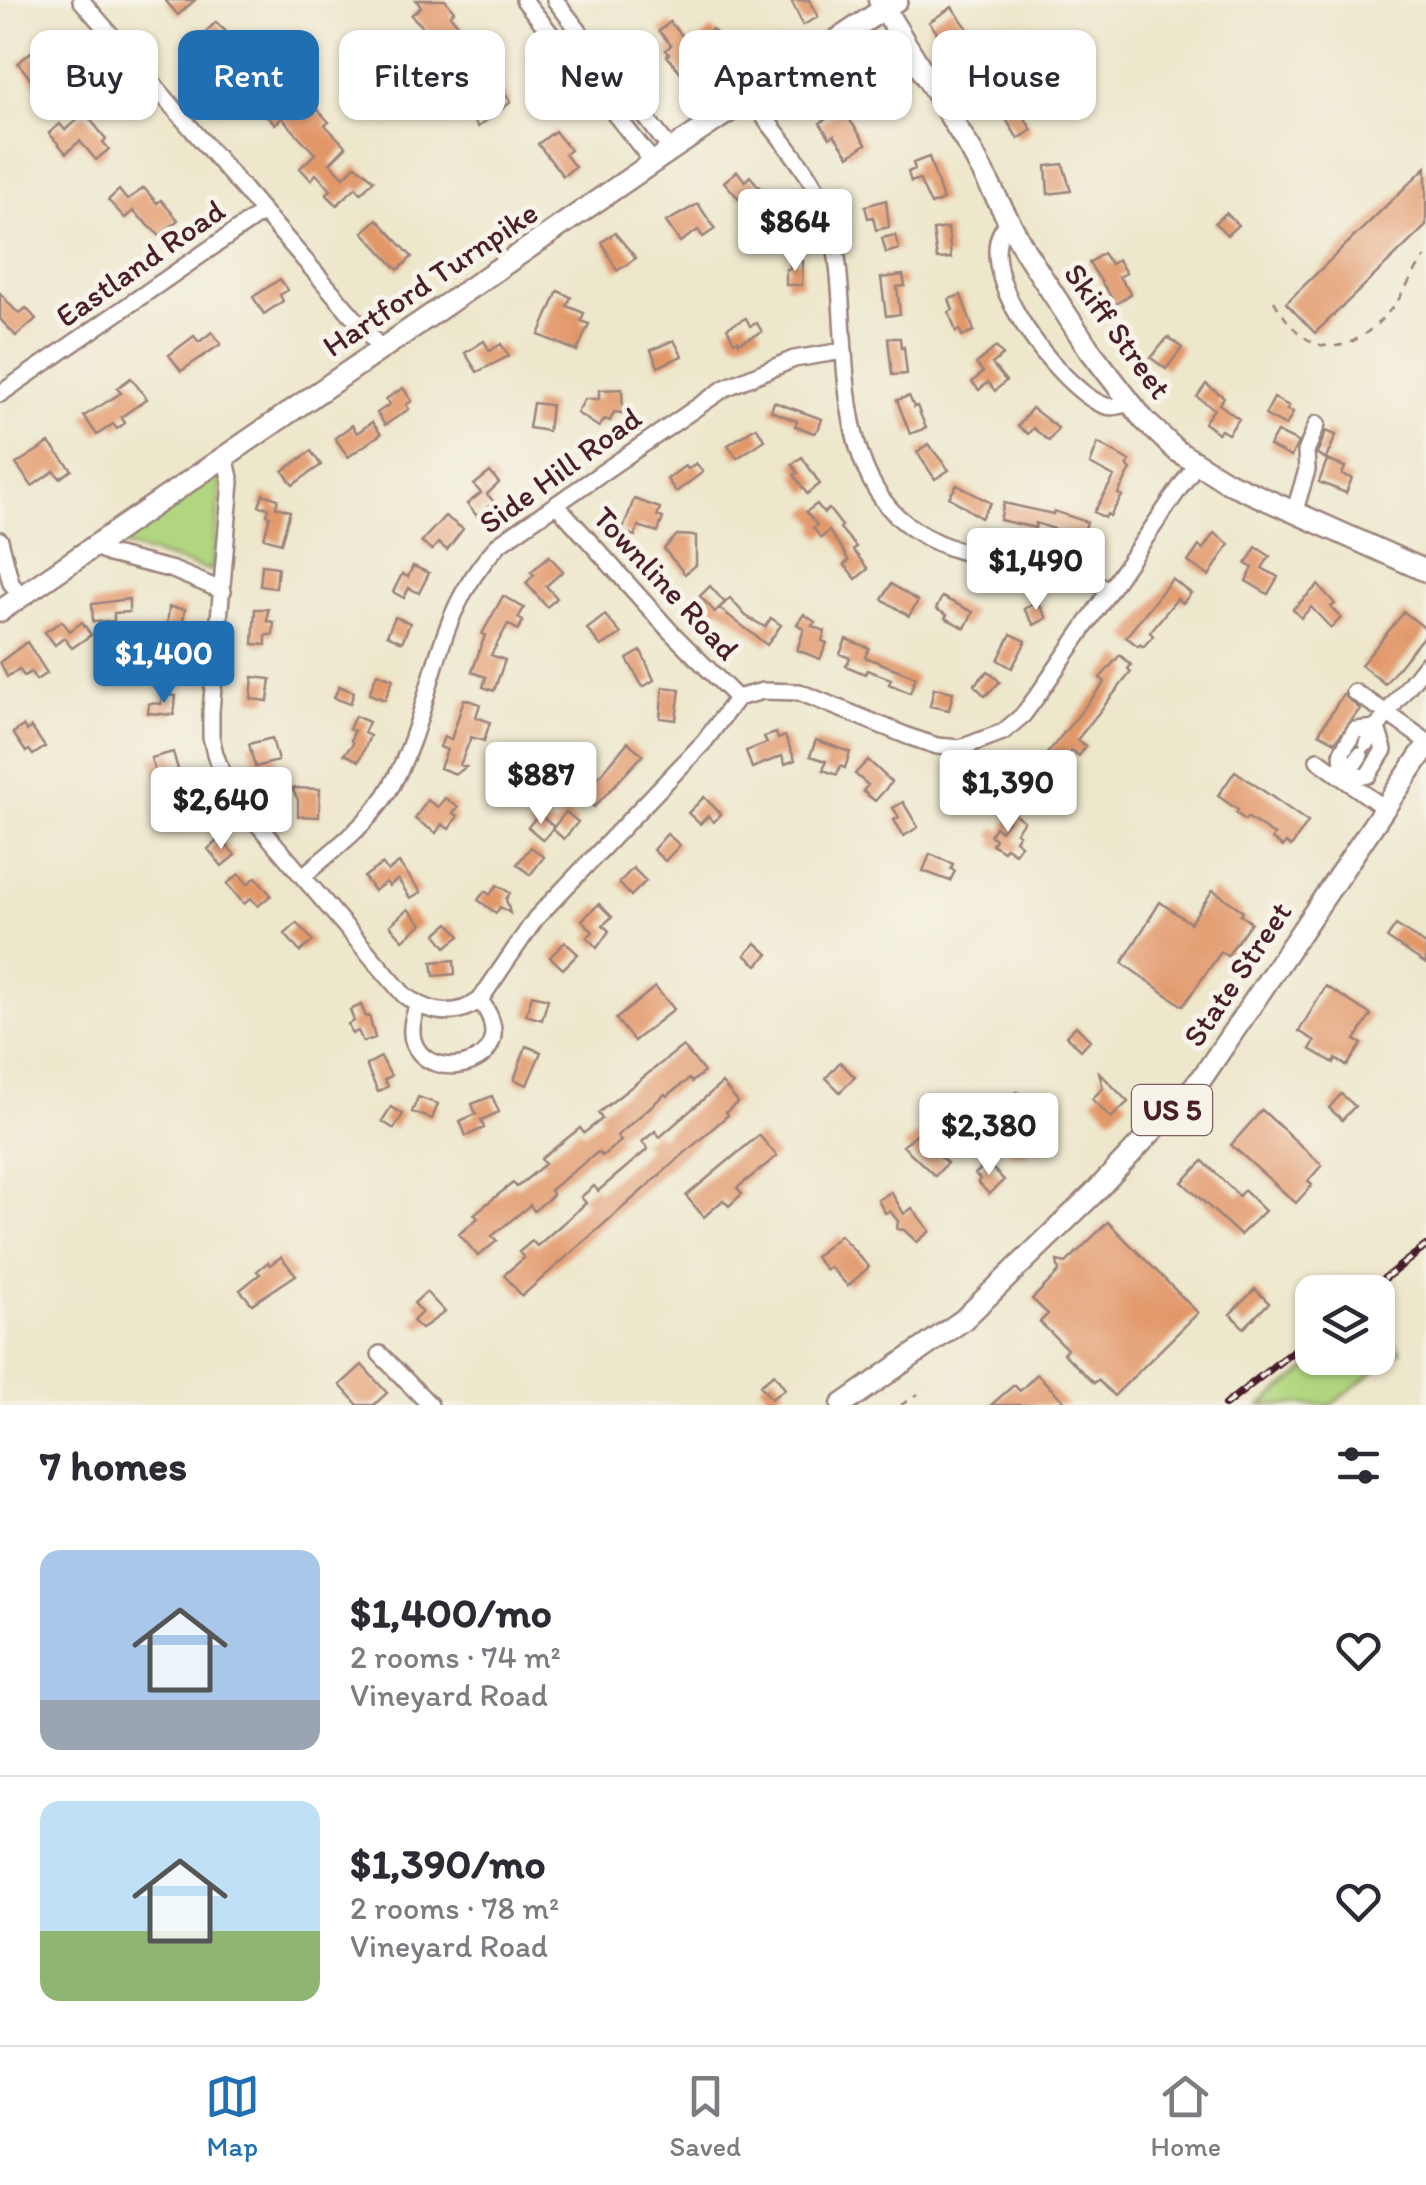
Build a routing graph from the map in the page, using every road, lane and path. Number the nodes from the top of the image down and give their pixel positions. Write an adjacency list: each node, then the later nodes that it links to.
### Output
1 (80, 0): 10 (street)
2 (524, 0): 9 (street)
3 (555, 0): 8 (street)
4 (887, 3): 5 (main road, Hartford Turnpike); 11 (main road, Skiff Street)
5 (847, 30)
6 (715, 120): 8 (main road, Hartford Turnpike)
7 (766, 120): 15 (street)
8 (671, 150): 9 (main road, Hartford Turnpike)
9 (653, 162): 14 (main road, Hartford Turnpike)
10 (263, 212): 14 (street); 16 (street, Eastland Road)
11 (1009, 222): 17 (main road, Skiff Street); 17 (street)
12 (1426, 257): 13 (path)
13 (1274, 301)
14 (381, 348): 19 (main road, Hartford Turnpike)
15 (843, 351): 21 (street, Side Hill Road); 27 (street)
16 (0, 394)
17 (1129, 403): 20 (main road, Skiff Street)
18 (1317, 424): 22 (street)
19 (225, 456): 24 (main road, Hartford Turnpike); 26 (street)
20 (1196, 464): 22 (main road, Skiff Street); 27 (street)
21 (556, 504): 32 (street, Townline Road); 41 (street, Side Hill Road)
22 (1294, 513): 25 (main road, Skiff Street)
23 (0, 540): 28 (street)
24 (96, 546): 26 (street); 28 (main road, Hartford Turnpike)
25 (1426, 570)
26 (222, 592): 41 (street)
27 (1109, 592): 36 (street)
28 (21, 597): 29 (main road, Hartford Turnpike)
29 (0, 612)
30 (1426, 664): 33 (street)
31 (1354, 692): 33 (street)
32 (737, 698): 36 (street); 42 (street)
33 (1387, 713): 34 (street); 35 (street)
34 (1377, 728): 38 (street); 38 (street); 38 (street)
35 (1426, 744): 40 (main road, State Street / US 5)
36 (960, 748): 39 (street)
37 (1318, 760): 38 (street)
38 (1344, 779): 40 (street)
39 (956, 792)
40 (1383, 807): 47 (main road, State Street / US 5)
41 (303, 876): 43 (street)
42 (480, 1000): 43 (street); 43 (street)
43 (418, 1005)
44 (380, 1354): 46 (street)
45 (918, 1394): 48 (path)
46 (430, 1405)
47 (842, 1405)
48 (901, 1405)

